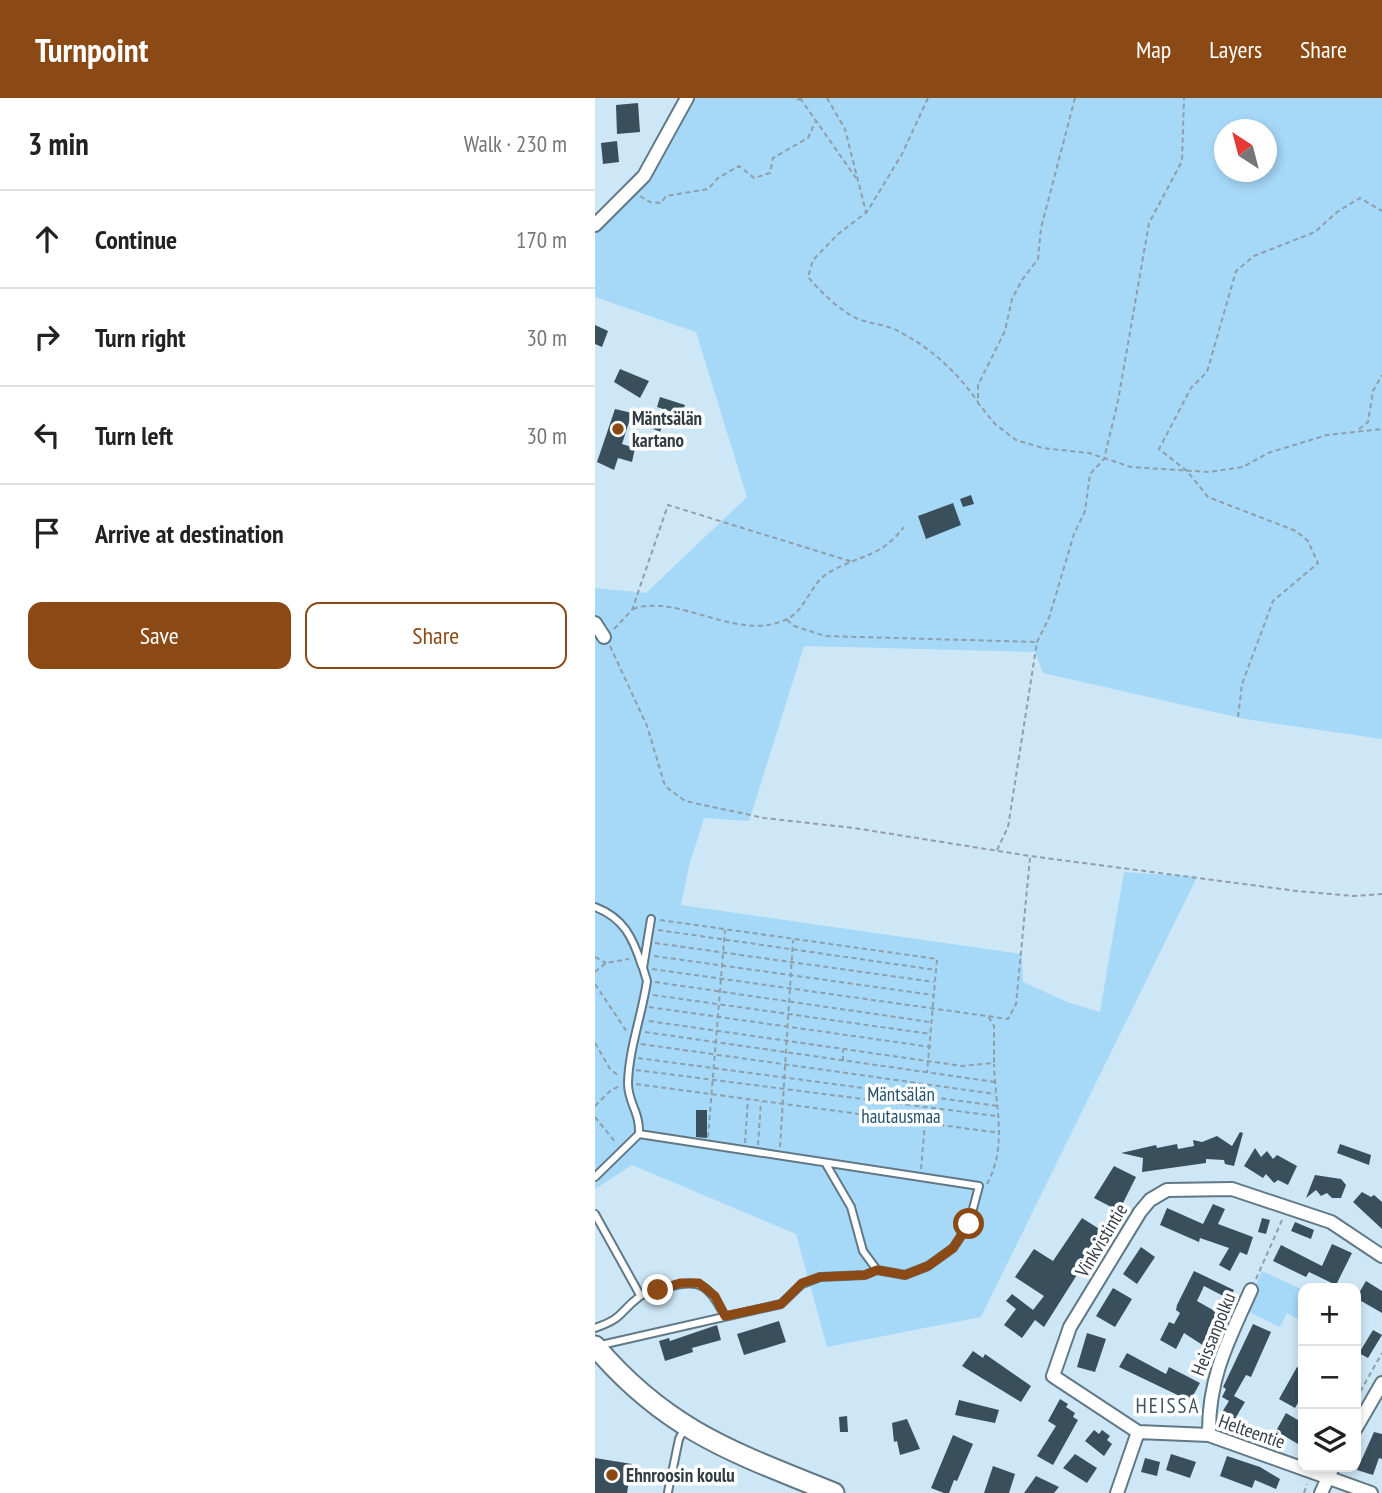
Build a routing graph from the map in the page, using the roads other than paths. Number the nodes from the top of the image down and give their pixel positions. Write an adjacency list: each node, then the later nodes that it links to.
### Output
1 (687, 98): 2 (street)
2 (595, 225)
3 (595, 623): 4 (street)
4 (604, 636)
5 (595, 907): 7 (lane)
6 (651, 919): 7 (lane)
7 (643, 968): 8 (lane)
8 (639, 1134): 9 (lane); 10 (lane)
9 (826, 1164): 13 (lane); 13 (lane)
10 (595, 1177)
11 (595, 1214): 15 (lane)
12 (1382, 1256): 22 (street, Vinkvistintie)
13 (877, 1270): 16 (lane)
14 (1251, 1290): 23 (street, Heissanpolku)
15 (640, 1295): 16 (lane); 17 (lane)
16 (725, 1316): 18 (lane)
17 (595, 1328)
18 (595, 1346): 21 (main road)
19 (1382, 1383): 20 (street)
20 (1361, 1419)
21 (685, 1427): 27 (lane); 28 (main road)
22 (1138, 1432): 23 (street, Helteentie); 29 (street)
23 (1209, 1435): 24 (street, Helteentie)
24 (1298, 1461)
25 (1330, 1472): 30 (street)
26 (1332, 1472): 31 (street, Helteentie)
27 (668, 1492)
28 (834, 1493)
29 (1117, 1493)
30 (1321, 1493)
31 (1371, 1493)

